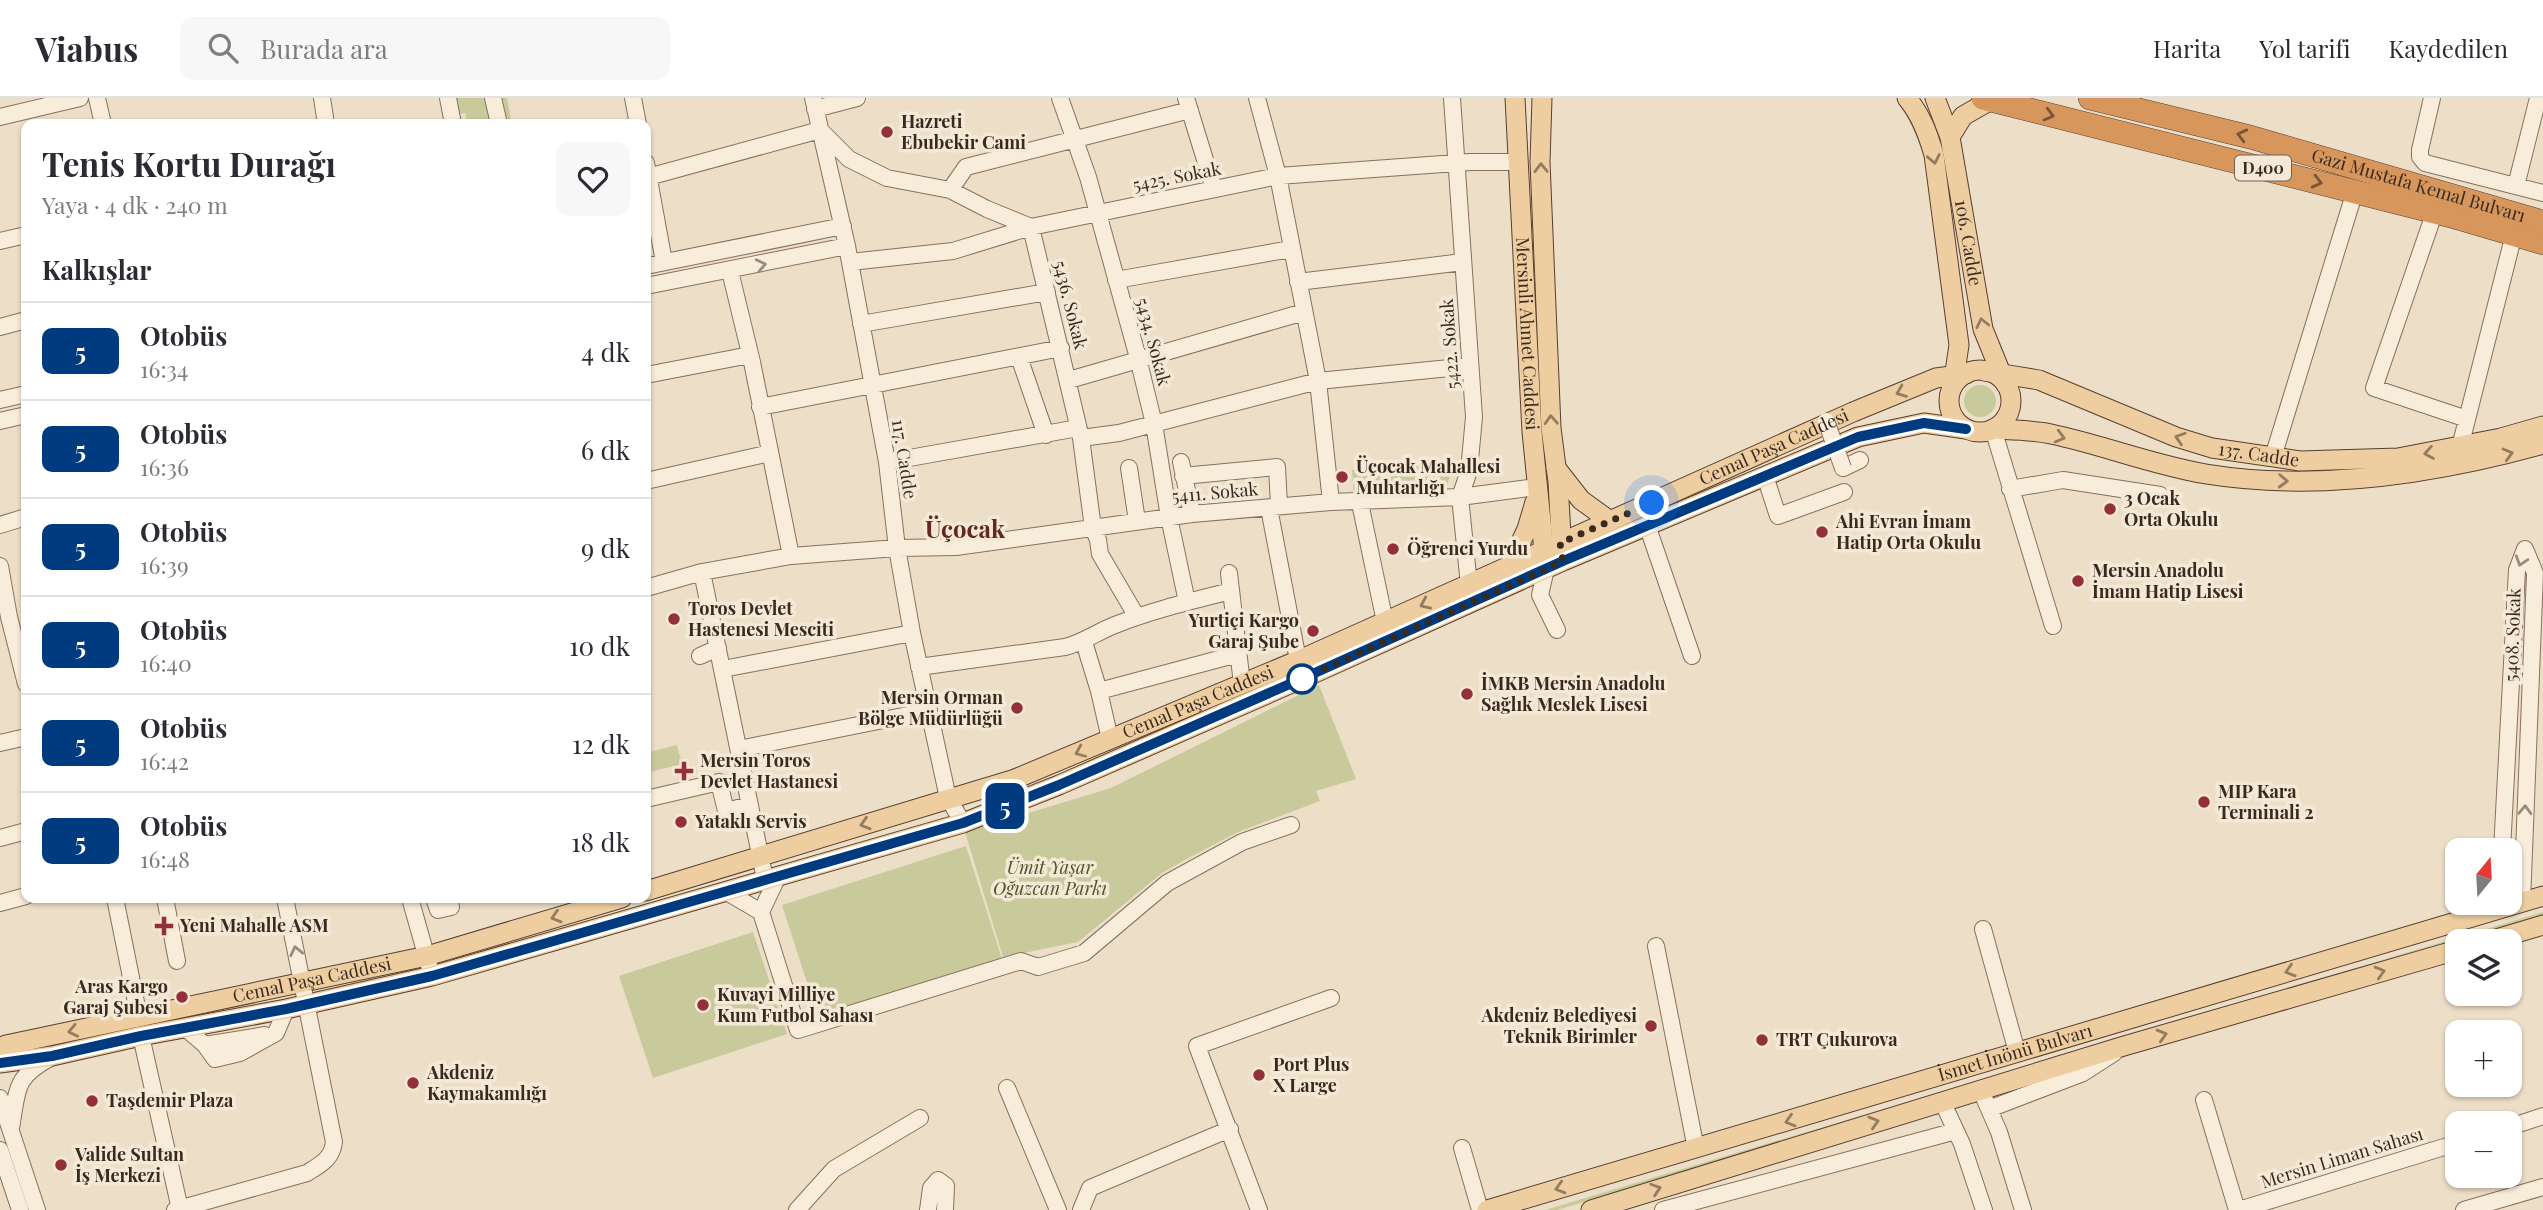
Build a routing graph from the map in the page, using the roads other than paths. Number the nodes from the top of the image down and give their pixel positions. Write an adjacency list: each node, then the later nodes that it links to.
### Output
1 (80, 98): 21 (street)
2 (97, 98): 22 (street)
3 (322, 98): 23 (street)
4 (448, 98): 24 (street)
5 (493, 98): 25 (street)
6 (633, 98): 26 (street)
7 (857, 98): 19 (street)
8 (1060, 98): 29 (street, 5434. Sokak)
9 (1257, 98): 33 (street)
10 (1452, 98): 31 (street, 5422. Sokak)
11 (1515, 98): 30 (main road, Mersinli Ahmet Caddesi)
12 (1542, 98): 41 (main road, Mersinli Ahmet Caddesi, one-way to 12)
13 (1907, 98): 71 (main road, 106. Cadde, one-way to 71)
14 (1935, 98): 28 (main road, 106. Cadde)
15 (2090, 98): 44 (highway, Gazi Mustafa Kemal Bulvarı / D400, one-way to 15)
16 (2432, 98): 34 (street)
17 (2538, 98): 34 (street)
18 (1987, 99): 28 (main road); 37 (highway, Gazi Mustafa Kemal Bulvarı / D400, one-way to 37)
19 (814, 104): 27 (street, 117. Cadde)
20 (1188, 104): 29 (street); 35 (street)
21 (0, 117)
22 (102, 119)
23 (325, 119)
24 (452, 119)
25 (498, 119)
26 (637, 119)
27 (820, 130): 32 (street); 36 (street); 45 (street, 117. Cadde)
28 (1950, 137): 71 (main road, 106. Cadde, one-way to 28)
29 (1074, 138): 36 (street); 42 (street, 5434. Sokak)
30 (1517, 162): 31 (street, 5425. Sokak); 40 (main road, Mersinli Ahmet Caddesi)
31 (1457, 163): 33 (street, 5425. Sokak); 54 (street, 5422. Sokak)
32 (651, 169)
33 (1278, 176): 35 (street, 5425. Sokak); 51 (street)
34 (2516, 186): 39 (street)
35 (1214, 189): 42 (street, 5425. Sokak)
36 (950, 190): 46 (street)
37 (2355, 191): 43 (highway, Gazi Mustafa Kemal Bulvarı / D400); 91 (street)
38 (651, 192): 53 (street)
39 (2543, 193)
40 (1519, 195): 41 (main road); 99 (main road, Mersinli Ahmet Caddesi)
41 (1542, 208): 95 (main road, Mersinli Ahmet Caddesi, one-way to 41)
42 (1097, 212): 46 (street, 5425. Sokak); 57 (street, 5434. Sokak)
43 (2435, 212): 47 (highway, Gazi Mustafa Kemal Bulvarı / D400); 80 (street)
44 (2543, 222)
45 (843, 226): 52 (street, 117. Cadde); 53 (street)
46 (1031, 227): 52 (street, 5425. Sokak); 60 (street, 5436. Sokak)
47 (2514, 234): 50 (highway, Gazi Mustafa Kemal Bulvarı / D400); 80 (street)
48 (21, 236): 49 (street)
49 (0, 241)
50 (2543, 243)
51 (1291, 248): 57 (street); 58 (street)
52 (849, 254): 56 (street, 5425. Sokak, one-way to 52); 63 (street, 117. Cadde)
53 (664, 262): 55 (street)
54 (1464, 262): 58 (street); 69 (street, 5422. Sokak)
55 (651, 265)
56 (730, 271): 59 (street, 5425. Sokak); 66 (street)
57 (1116, 281): 68 (street, 5434. Sokak)
58 (1298, 282): 61 (street)
59 (651, 285)
60 (1047, 292): 63 (street); 65 (street, 5436. Sokak)
61 (1304, 312): 68 (street); 73 (street)
62 (21, 321): 64 (street)
63 (862, 324): 74 (street, 117. Cadde)
64 (0, 327)
65 (1061, 348): 67 (street); 72 (street, 5436. Sokak)
66 (750, 355): 70 (street); 77 (street)
67 (1019, 357): 74 (street); 87 (street)
68 (1138, 361): 72 (street); 82 (street, 5434. Sokak)
69 (1470, 366): 73 (street); 102 (street, 5422. Sokak)
70 (651, 374)
71 (1978, 378): 79 (main road, Cemal Paşa Caddesi, one-way to 79); 84 (main road); 85 (main road); 91 (main road, 137. Cadde, one-way to 71)
72 (1069, 380): 86 (street, 5436. Sokak)
73 (1318, 381): 82 (street); 103 (street)
74 (873, 386): 77 (street); 93 (street, 117. Cadde)
75 (21, 395): 76 (street)
76 (0, 400)
77 (760, 407): 90 (street)
78 (21, 416): 81 (street)
79 (1836, 419): 92 (street, bridge); 110 (main road, Cemal Paşa Caddesi)
80 (2467, 419): 89 (street)
81 (0, 421)
82 (1154, 424): 86 (street); 107 (street, 5434. Sokak)
83 (2543, 426): 89 (main road, 137. Cadde)
84 (1966, 429): 85 (main road); 96 (main road, Cemal Paşa Caddesi)
85 (1993, 429): 88 (main road, 137. Cadde, one-way to 88); 98 (street)
86 (1079, 433): 87 (street); 113 (street, 5436. Sokak)
87 (1046, 435): 93 (street)
88 (2543, 444)
89 (2460, 447): 91 (main road, 137. Cadde, one-way to 91)
90 (769, 453): 97 (street); 115 (street)
91 (2273, 457)
92 (1860, 460)
93 (887, 462): 114 (street, 117. Cadde)
94 (1129, 468): 109 (street)
95 (1556, 468): 110 (main road); 116 (main road, Mersinli Ahmet Caddesi)
96 (1765, 476): 100 (street); 112 (main road, Cemal Paşa Caddesi)
97 (651, 480)
98 (2010, 489): 101 (street); 128 (street)
99 (1537, 490): 102 (street, 5411. Sokak); 116 (main road, Mersinli Ahmet Caddesi); 118 (main road)
100 (1844, 492)
101 (2161, 495)
102 (1460, 497): 104 (street, 5411. Sokak); 121 (street, 5422. Sokak)
103 (1331, 502): 104 (street, 5411. Sokak); 105 (street, 5411. Sokak)
104 (1360, 503): 127 (street)
105 (1274, 507): 106 (street, 5411. Sokak); 106 (street); 136 (street)
106 (1192, 514): 107 (street, 5411. Sokak)
107 (1169, 517): 109 (street, 5411. Sokak); 124 (street, 5434. Sokak)
108 (21, 519): 111 (street)
109 (1137, 521): 113 (street, 5411. Sokak)
110 (1609, 522): 116 (main road, Cemal Paşa Caddesi)
111 (0, 525)
112 (1647, 525): 116 (main road, Cemal Paşa Caddesi); 135 (street)
113 (1093, 528): 114 (street, 5411. Sokak); 126 (street, 5436. Sokak)
114 (897, 548): 115 (street, 5411. Sokak); 130 (street, 117. Cadde)
115 (791, 556): 119 (street, 5411. Sokak)
116 (1553, 556): 118 (main road, Cemal Paşa Caddesi); 129 (street); 150 (main road, Cemal Paşa Caddesi)
117 (0, 566): 125 (street)
118 (1510, 567): 121 (main road, Cemal Paşa Caddesi)
119 (702, 572): 122 (street, 5411. Sokak); 132 (street)
120 (1229, 573): 123 (street)
121 (1469, 585): 127 (main road, Cemal Paşa Caddesi, one-way to 127)
122 (651, 587)
123 (1231, 591): 124 (street); 133 (street)
124 (1186, 602): 126 (street)
125 (5, 615): 138 (street)
126 (1137, 617): 131 (street)
127 (1385, 622): 136 (main road, Cemal Paşa Caddesi)
128 (2053, 626)
129 (1557, 630)
130 (912, 634): 137 (street, 117. Cadde); 139 (street)
131 (1084, 642): 137 (street); 141 (street)
132 (718, 648): 134 (street); 139 (street)
133 (1238, 654): 140 (street); 141 (street)
134 (700, 656)
135 (1692, 656)
136 (1298, 660): 140 (main road, Cemal Paşa Caddesi)
137 (919, 667): 142 (street, 117. Cadde)
138 (21, 668)
139 (723, 669): 146 (street)
140 (1241, 684): 144 (main road, Cemal Paşa Caddesi)
141 (1099, 691): 144 (street)
142 (928, 710): 146 (street); 148 (street, 117. Cadde)
143 (21, 738): 145 (street)
144 (1110, 740): 148 (main road, Cemal Paşa Caddesi, one-way to 148)
145 (0, 743)
146 (738, 749): 149 (street)
147 (651, 798): 149 (street)
148 (948, 799): 150 (street, 117. Cadde); 155 (main road, Cemal Paşa Caddesi, one-way to 155)
149 (750, 805): 155 (street)
150 (963, 823): 156 (main road, Cemal Paşa Caddesi)
151 (1291, 825): 170 (street)
152 (21, 832): 153 (street)
153 (0, 838)
154 (2503, 838): 162 (street, 5408. Sokak, one-way to 154)
155 (761, 856): 156 (street); 157 (main road, Cemal Paşa Caddesi)
156 (772, 878): 158 (main road, Cemal Paşa Caddesi); 170 (street)
157 (651, 889)
158 (725, 891): 170 (street); 179 (main road, Cemal Paşa Caddesi)
159 (2543, 896): 162 (main road, İsmet İnönü Bulvarı)
160 (21, 898): 161 (street)
161 (0, 902)
162 (2522, 902)
163 (116, 903): 184 (street)
164 (166, 903): 178 (street)
165 (286, 903): 180 (street, one-way to 165)
166 (411, 903): 177 (street)
167 (436, 903): 168 (street)
168 (450, 903)
169 (605, 903): 177 (main road, Cemal Paşa Caddesi, one-way to 177)
170 (761, 912)
171 (2469, 915): 188 (main road, İsmet İnönü Bulvarı, one-way to 188)
172 (2543, 925): 174 (main road)
173 (1983, 929): 188 (street)
174 (2522, 931)
175 (1656, 946): 205 (street)
176 (2445, 953): 186 (main road, İsmet İnönü Bulvarı, one-way to 176)
177 (427, 956): 179 (street); 180 (main road, Cemal Paşa Caddesi)
178 (177, 961)
179 (432, 976): 182 (main road, Cemal Paşa Caddesi)
180 (303, 982): 182 (street); 184 (main road, Cemal Paşa Caddesi)
181 (1331, 998): 200 (street)
182 (306, 1004): 183 (main road, Cemal Paşa Caddesi); 209 (street)
183 (286, 1009): 185 (main road, Cemal Paşa Caddesi); 185 (street)
184 (140, 1027): 185 (main road, Cemal Paşa Caddesi); 187 (main road, Cemal Paşa Caddesi, one-way to 187); 189 (main road, Cemal Paşa Caddesi); 209 (street)
185 (185, 1028)
186 (2124, 1046): 192 (main road, İsmet İnönü Bulvarı); 196 (street)
187 (0, 1049)
188 (2017, 1052): 205 (main road, İsmet İnönü Bulvarı, one-way to 205)
189 (52, 1056): 190 (main road, Cemal Paşa Caddesi); 201 (street)
190 (0, 1063)
191 (1007, 1088): 215 (street)
192 (1980, 1089): 195 (main road, İsmet İnönü Bulvarı); 196 (street)
193 (0, 1098): 201 (street)
194 (2204, 1100): 224 (street, Mersin Liman Sahası)
195 (1941, 1101): 202 (street); 220 (main road, İsmet İnönü Bulvarı, one-way to 195)
196 (1989, 1109): 223 (street)
197 (2543, 1116): 199 (street)
198 (920, 1118): 212 (street)
199 (2522, 1123)
200 (1230, 1129): 216 (street); 217 (street)
201 (10, 1130): 211 (street)
202 (1956, 1131): 221 (street); 222 (street)
203 (2445, 1147): 224 (street, Mersin Liman Sahası)
204 (1462, 1148): 218 (street)
205 (1696, 1149): 219 (main road, İsmet İnönü Bulvarı, one-way to 219)
206 (0, 1150): 207 (street)
207 (3, 1173): 210 (street)
208 (2539, 1189): 225 (street)
209 (178, 1209)
210 (20, 1210)
211 (37, 1210)
212 (797, 1210)
213 (928, 1210): 214 (street)
214 (945, 1210)
215 (1058, 1210)
216 (1081, 1210)
217 (1259, 1210)
218 (1480, 1210)
219 (1487, 1210)
220 (1591, 1210)
221 (1663, 1210)
222 (1984, 1210)
223 (2023, 1210)
224 (2238, 1210)
225 (2463, 1210)

